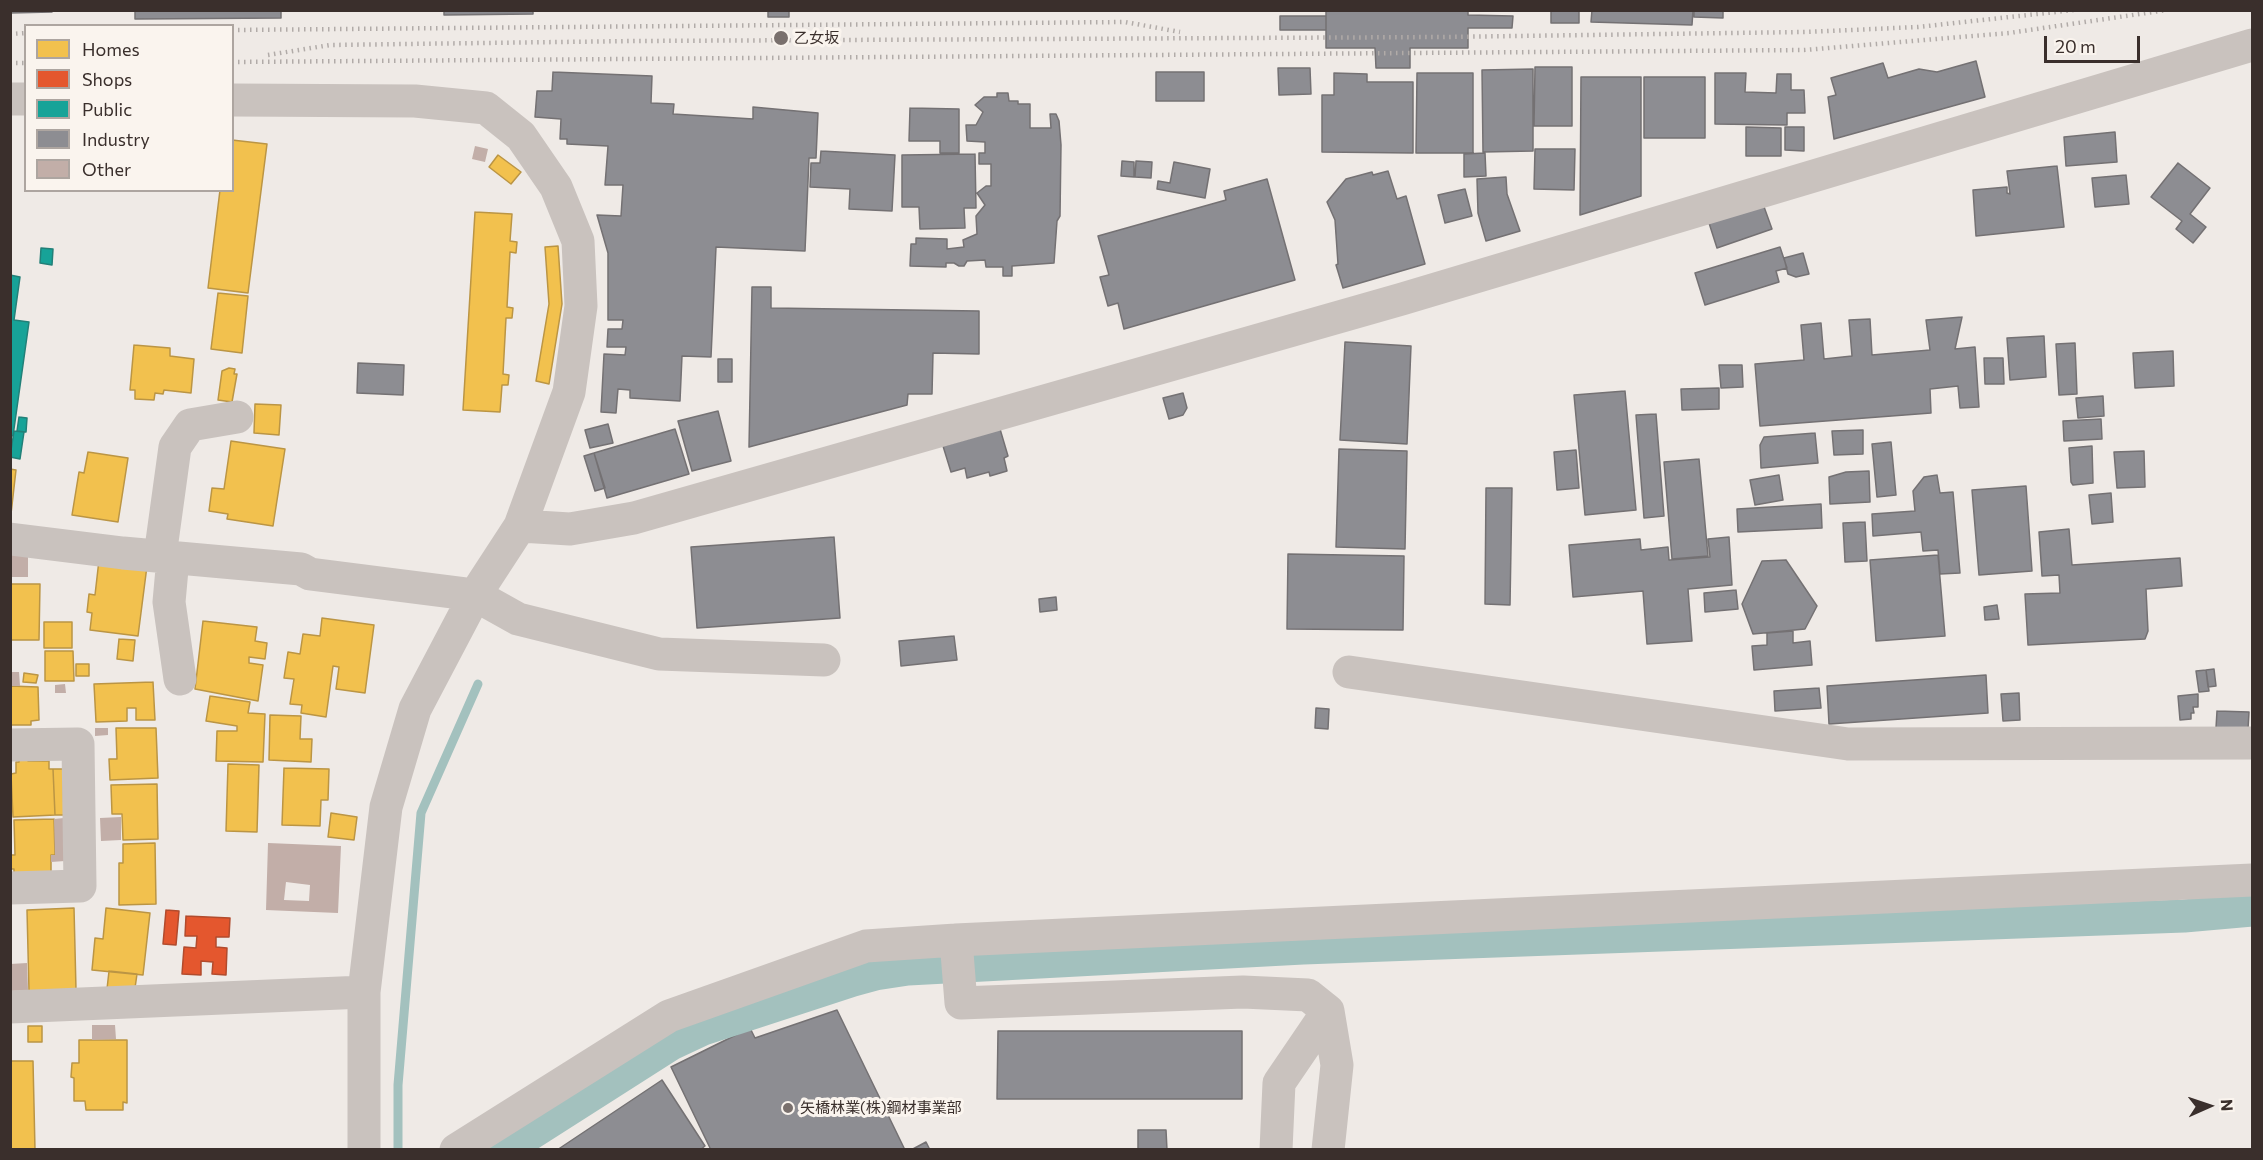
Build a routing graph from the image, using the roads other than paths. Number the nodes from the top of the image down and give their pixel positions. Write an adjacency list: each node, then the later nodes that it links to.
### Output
1 (2253, 45): 4 (street)
2 (234, 100): 4 (street)
3 (237, 417): 6 (street)
4 (520, 526): 7 (street)
5 (10, 539): 6 (street)
6 (166, 557): 7 (street); 10 (street)
7 (475, 595): 8 (street); 16 (street)
8 (824, 660)
9 (1349, 672): 11 (street)
10 (180, 679)
11 (2253, 743)
12 (10, 746): 14 (street)
13 (2253, 880): 15 (street)
14 (10, 888)
15 (956, 940): 18 (street); 20 (street)
16 (364, 992): 17 (street); 19 (street)
17 (10, 1007)
18 (1328, 1011): 21 (street); 22 (street)
19 (364, 1149)
20 (456, 1149)
21 (1276, 1149)
22 (1328, 1149)

